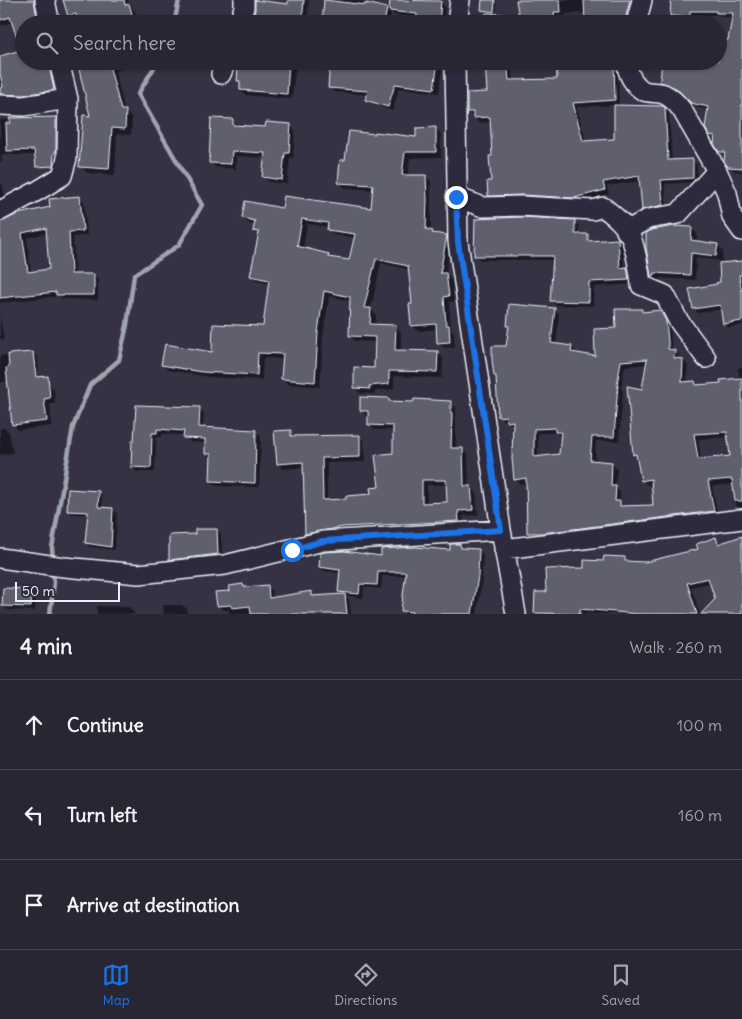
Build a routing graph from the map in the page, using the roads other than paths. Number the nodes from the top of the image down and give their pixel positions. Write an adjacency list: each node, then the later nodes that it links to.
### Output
1 (45, 0): 5 (street)
2 (244, 0): 6 (street)
3 (460, 0): 7 (street)
4 (642, 0): 8 (street)
5 (48, 15)
6 (241, 15)
7 (458, 15)
8 (638, 15)
9 (61, 70): 12 (street)
10 (455, 70): 15 (street)
11 (628, 70): 14 (street)
12 (68, 99): 13 (street); 16 (street)
13 (0, 105)
14 (717, 172): 17 (street); 18 (street)
15 (456, 197): 17 (street); 21 (street)
16 (0, 211)
17 (626, 231): 19 (street)
18 (742, 232)
19 (706, 358)
20 (742, 519): 22 (street)
21 (501, 530): 22 (street); 23 (street)
22 (504, 549): 24 (street)
23 (0, 558)
24 (516, 614)

